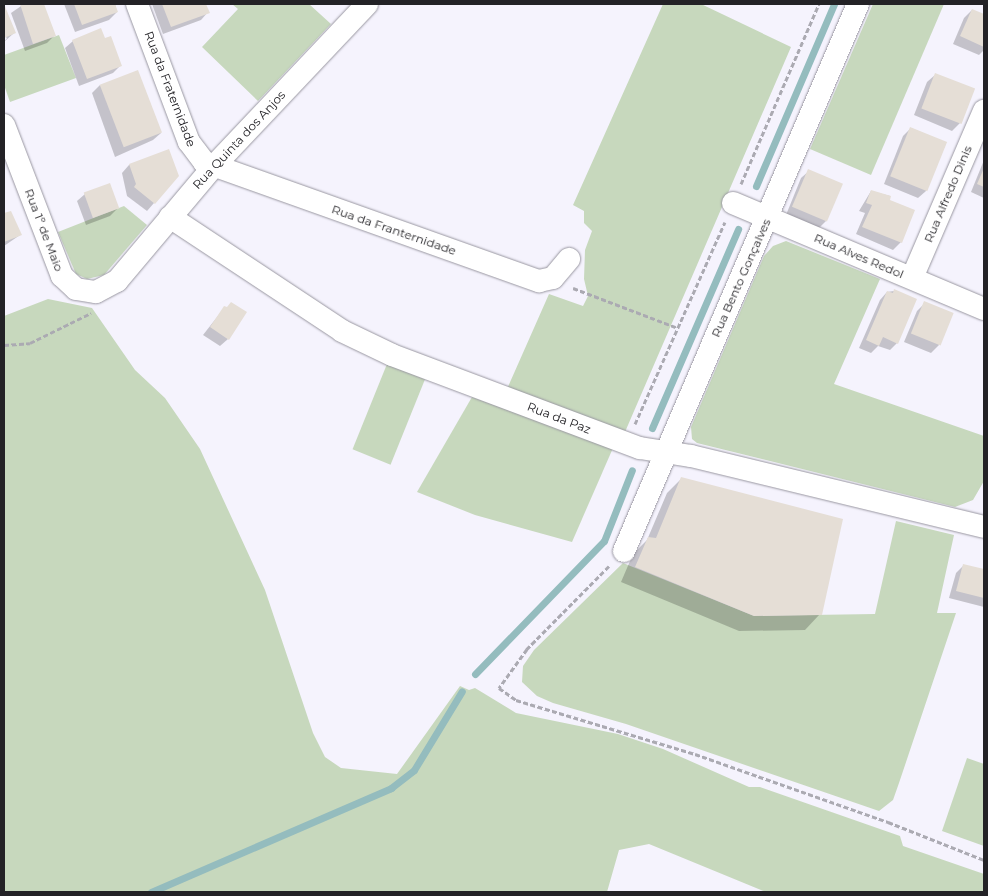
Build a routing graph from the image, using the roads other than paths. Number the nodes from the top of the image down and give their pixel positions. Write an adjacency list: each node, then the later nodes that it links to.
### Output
1 (137, 4): 6 (street, Rua da Fraternidade)
2 (366, 4): 6 (street, Rua Quinta dos Anjos)
3 (858, 4): 8 (street, Rua Bento Gonçalves)
4 (984, 111): 11 (street, Rua Alfredo Dinis)
5 (4, 125): 12 (street, Rua 1º de Maio)
6 (213, 166): 9 (street, Rua Quinta dos Anjos); 10 (street, Rua da Franternidade)
7 (733, 203): 8 (street, Rua Alves Redol)
8 (768, 217): 11 (street, Rua Alves Redol); 14 (street, Rua Bento Gonçalves)
9 (170, 218): 12 (street, Rua Quinta dos Anjos); 14 (street, Rua da Paz)
10 (569, 259)
11 (912, 278): 13 (street, Rua Alves Redol)
12 (116, 281)
13 (984, 309)
14 (664, 454): 15 (street, Rua da Paz); 16 (street, Rua Bento Gonçalves)
15 (983, 523)
16 (624, 552)

